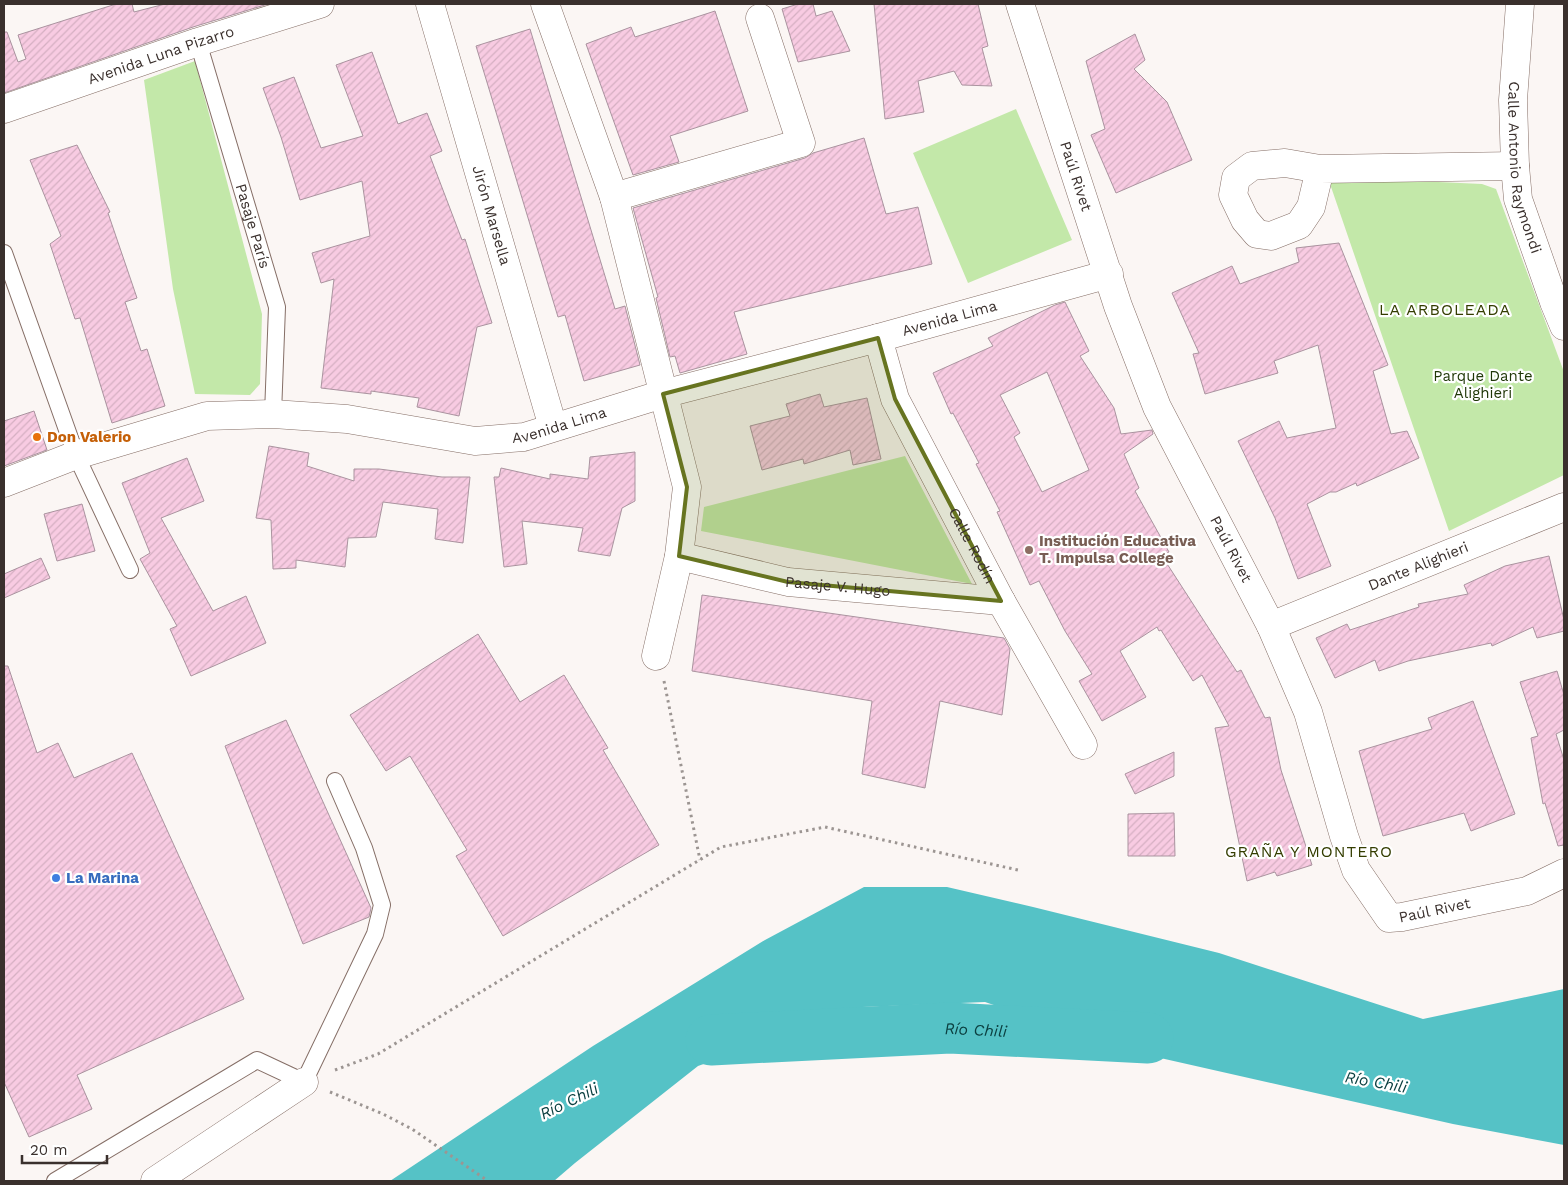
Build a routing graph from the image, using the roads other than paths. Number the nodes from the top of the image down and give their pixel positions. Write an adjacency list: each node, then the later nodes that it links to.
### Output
1 (320, 4): 7 (street, Avenida Luna Pizarro)
2 (430, 4): 18 (street, Jirón Marsella)
3 (545, 4): 11 (street)
4 (1020, 4): 13 (street, Paúl Rivet)
5 (1520, 4): 9 (street, Calle Antonio Raymondi)
6 (760, 18): 11 (street)
7 (198, 42): 8 (street, Avenida Luna Pizarro); 17 (lane, Pasaje París)
8 (4, 109)
9 (1515, 166): 10 (street); 14 (street, Calle Antonio Raymondi)
10 (1320, 170)
11 (614, 197): 16 (street)
12 (4, 253): 19 (lane)
13 (1109, 274): 15 (street, Avenida Lima); 25 (street, Paúl Rivet)
14 (1564, 326)
15 (878, 338): 16 (street, Avenida Lima); 24 (street, Calle Rodín)
16 (663, 394): 18 (street, Avenida Lima); 22 (street)
17 (273, 414): 18 (street, Avenida Lima); 19 (street, Avenida Lima)
18 (554, 428)
19 (76, 455): 20 (street, Avenida Lima); 23 (lane)
20 (4, 483)
21 (1564, 507): 25 (street, Dante Alighieri)
22 (679, 556): 24 (street, Pasaje V. Hugo); 26 (street)
23 (130, 570)
24 (1001, 601): 27 (street, Calle Rodín)
25 (1271, 626): 29 (street, Paúl Rivet)
26 (660, 666)
27 (1083, 745)
28 (335, 781): 30 (lane)
29 (1564, 872)
30 (304, 1082): 31 (lane); 32 (street)
31 (55, 1181)
32 (155, 1181)

